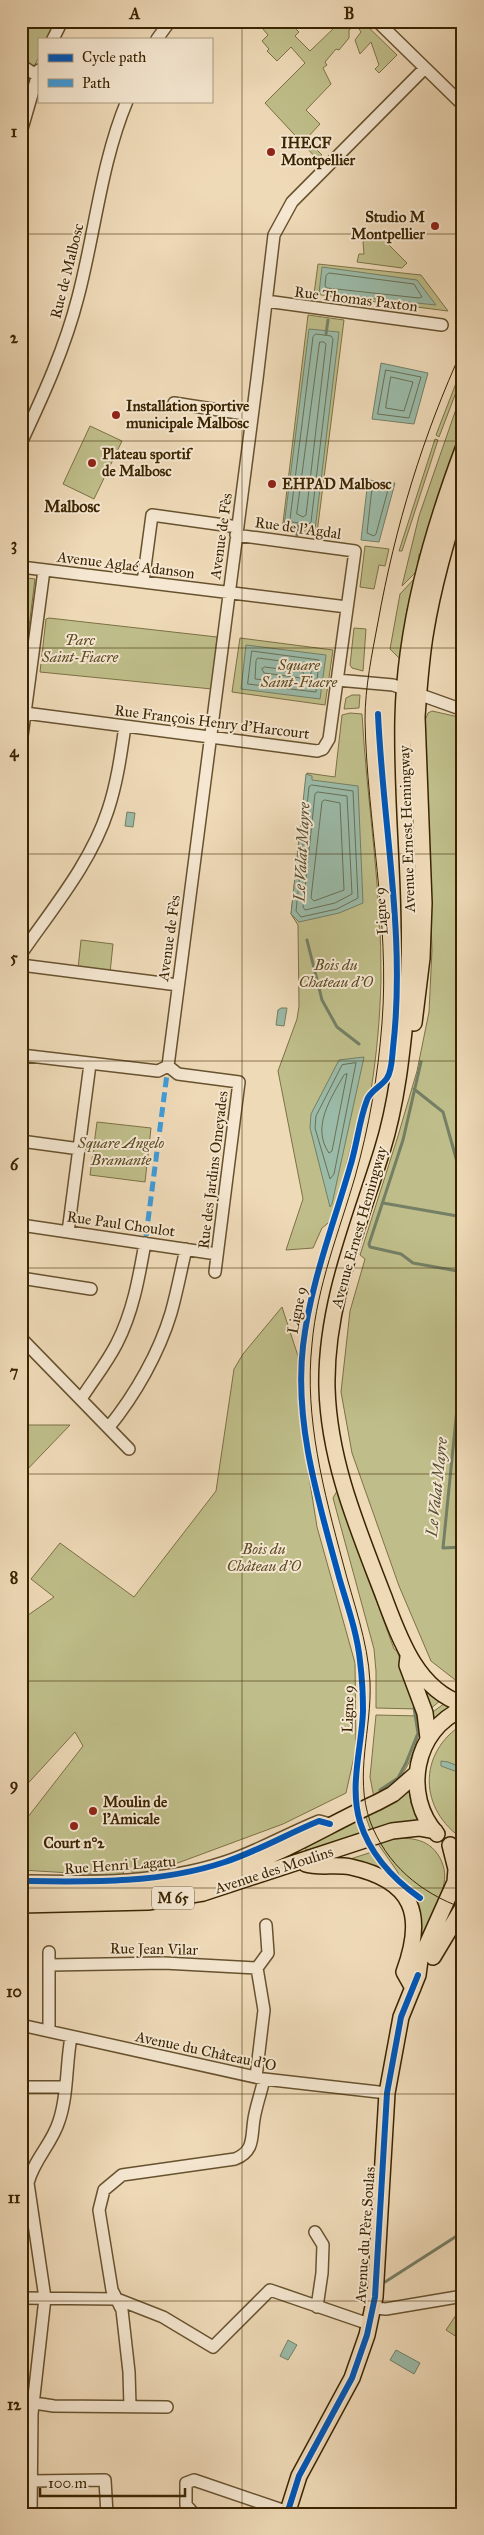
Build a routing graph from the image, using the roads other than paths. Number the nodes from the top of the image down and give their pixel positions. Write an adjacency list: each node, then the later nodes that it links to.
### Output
1 (26, 21): 5 (street)
2 (62, 21): 6 (street)
3 (170, 21): 7 (street)
4 (378, 21): 9 (street)
5 (21, 28)
6 (54, 38)
7 (159, 38)
8 (21, 65): 10 (street)
9 (425, 68): 12 (street); 14 (street, Avenue de Fès)
10 (37, 73): 13 (street)
11 (127, 102): 18 (street, Rue de Malbosc)
12 (463, 105)
13 (21, 132)
14 (266, 301): 15 (street, Rue Thomas Paxton); 17 (street, Avenue de Fès)
15 (442, 325)
16 (174, 403): 17 (street)
17 (251, 415): 21 (street, Avenue de Fès)
18 (21, 443)
19 (463, 449): 28 (main road, Avenue Ernest Hemingway)
20 (463, 485): 28 (main road, Avenue Ernest Hemingway)
21 (237, 531): 24 (street, Rue de l'Agdal); 25 (street, Avenue de Fès); 26 (street, Rue de l'Agdal)
22 (21, 567): 23 (street, Avenue Aglaé Adanson)
23 (44, 570): 24 (street, Avenue Aglaé Adanson); 30 (street)
24 (143, 582): 25 (street, Avenue Aglaé Adanson)
25 (228, 594): 26 (street, Avenue Aglaé Adanson); 32 (street, Avenue de Fès)
26 (347, 607): 27 (street)
27 (337, 680): 28 (street); 32 (street, Rue François Henry d'Harcourt)
28 (405, 690): 29 (street); 55 (main road, Avenue Ernest Hemingway)
29 (463, 710)
30 (26, 713): 31 (street, Rue François Henry d'Harcourt); 33 (street)
31 (124, 726): 32 (street, Rue François Henry d'Harcourt); 34 (street)
32 (212, 738): 36 (street, Avenue de Fès)
33 (21, 744)
34 (21, 954)
35 (21, 965): 36 (street)
36 (178, 985): 39 (street, Avenue de Fès)
37 (22, 1056): 38 (street); 40 (street)
38 (90, 1064): 39 (street); 42 (street)
39 (168, 1066): 47 (street, Rue des Jardins Omeyades)
40 (21, 1069)
41 (21, 1141): 42 (street)
42 (80, 1149): 44 (street)
43 (21, 1225): 44 (street, Rue Paul Choulot)
44 (68, 1232): 45 (street, Rue Paul Choulot)
45 (145, 1243): 46 (street, Rue Paul Choulot); 52 (street)
46 (186, 1249): 47 (street, Rue Paul Choulot); 53 (street)
47 (217, 1254): 48 (street, Rue des Jardins Omeyades)
48 (215, 1272)
49 (21, 1278): 50 (street)
50 (91, 1289)
51 (21, 1338): 52 (street)
52 (81, 1399): 53 (street)
53 (109, 1427): 54 (street)
54 (129, 1449)
55 (408, 1656): 56 (main road, Avenue Ernest Hemingway); 58 (main road, Avenue Ernest Hemingway)
56 (463, 1704)
57 (463, 1709): 58 (main road)
58 (428, 1738): 59 (main road)
59 (416, 1774): 60 (main road, Avenue des Moulins / M 65); 61 (main road)
60 (330, 1824): 64 (street, Rue Henri Lagatu); 65 (main road, Avenue des Moulins / M 65)
61 (435, 1831): 62 (main road); 63 (main road, Avenue des Moulins / M 65)
62 (456, 1848): 74 (main road, Avenue du Père Soulas)
63 (299, 1862): 67 (main road, Avenue des Moulins / M 65); 74 (main road)
64 (21, 1881)
65 (21, 1892)
66 (21, 1905): 67 (main road, Avenue des Moulins / M 65)
67 (38, 1906): 69 (street)
68 (463, 1906): 74 (main road, Avenue du Père Soulas)
69 (21, 1913)
70 (266, 1925): 73 (street)
71 (50, 1952): 72 (street)
72 (50, 1965): 73 (street, Rue Jean Vilar); 76 (street)
73 (258, 1968): 78 (street)
74 (415, 1981): 81 (main road, Avenue du Père Soulas)
75 (21, 2025): 76 (street, Avenue du Château d'O)
76 (48, 2031): 77 (street, Avenue du Château d'O)
77 (71, 2037): 78 (street, Avenue du Château d'O); 80 (street)
78 (260, 2078): 81 (street, Avenue du Château d'O); 86 (street)
79 (21, 2086): 80 (street)
80 (64, 2087): 85 (street)
81 (387, 2093): 88 (main road, Avenue du Père Soulas)
82 (315, 2232): 87 (street)
83 (463, 2296): 88 (street)
84 (21, 2298): 85 (street)
85 (45, 2298): 86 (street); 90 (street)
86 (117, 2299): 87 (street); 91 (street)
87 (317, 2307): 89 (street)
88 (373, 2308): 89 (main road, Avenue du Père Soulas)
89 (369, 2324): 95 (main road, Avenue du Père Soulas)
90 (34, 2403): 91 (street); 93 (street)
91 (130, 2406): 92 (street)
92 (167, 2407)
93 (31, 2481): 96 (street); 97 (street)
94 (186, 2509): 95 (street)
95 (288, 2513)
96 (31, 2514)
97 (107, 2514)

